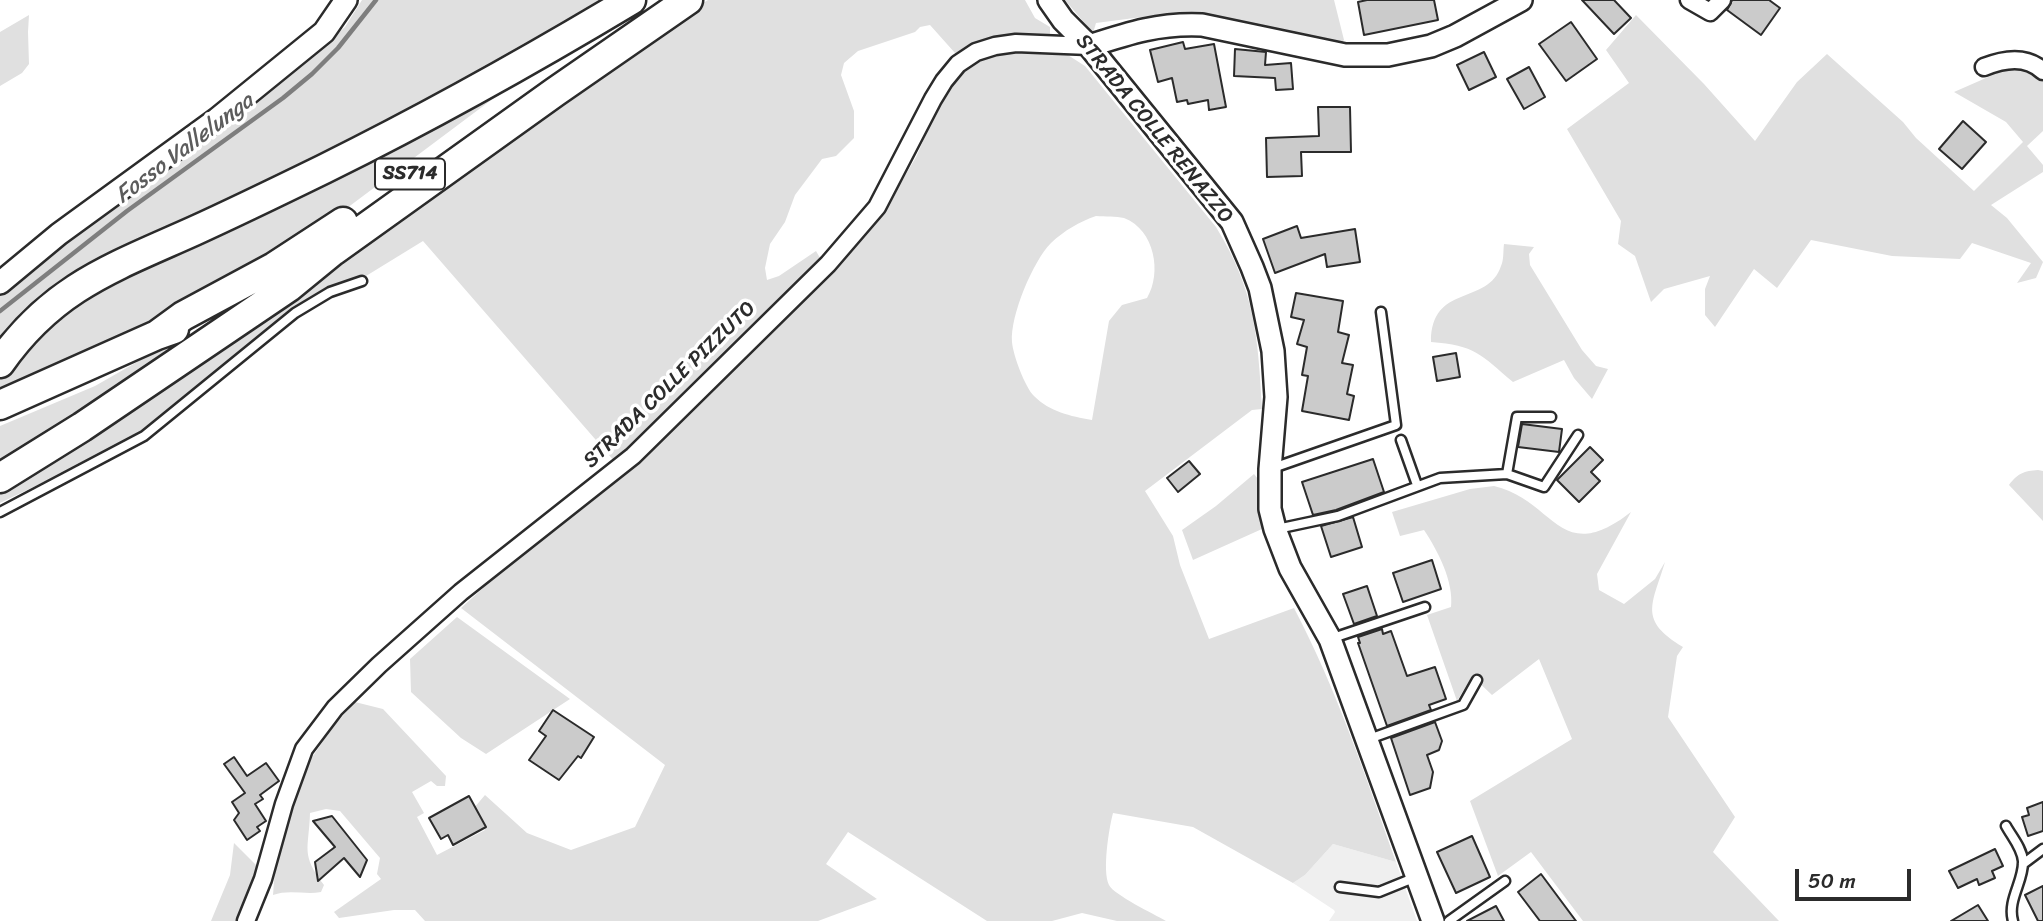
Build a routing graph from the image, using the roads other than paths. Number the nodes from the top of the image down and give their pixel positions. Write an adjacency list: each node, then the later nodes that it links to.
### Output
1 (346, 0): 14 (street)
2 (631, 0): 17 (highway)
3 (655, 0): 16 (highway, SS714)
4 (688, 0): 12 (highway, SS714)
5 (1049, 0): 9 (street, STRADA COLLE RENAZZO)
6 (1521, 0): 9 (street)
7 (1689, 0): 8 (street)
8 (1722, 0)
9 (1089, 46): 22 (street, STRADA COLLE RENAZZO); 38 (street, STRADA COLLE PIZZUTO)
10 (1984, 67): 11 (street)
11 (2043, 71)
12 (333, 251): 16 (highway, SS714); 24 (highway)
13 (362, 281): 26 (lane)
14 (0, 283)
15 (1381, 312): 22 (lane)
16 (157, 335): 18 (highway, SS714)
17 (0, 363)
18 (0, 405)
19 (1551, 417): 23 (lane)
20 (1578, 436): 23 (lane)
21 (1401, 440): 25 (lane)
22 (1270, 470): 27 (street, STRADA COLLE RENAZZO)
23 (1507, 474): 25 (lane)
24 (0, 478)
25 (1417, 485): 27 (lane)
26 (0, 512)
27 (1275, 529): 29 (street, STRADA COLLE RENAZZO)
28 (1425, 607): 29 (lane)
29 (1330, 639): 31 (street, STRADA COLLE RENAZZO)
30 (1477, 680): 31 (lane)
31 (1366, 740): 35 (street, STRADA COLLE RENAZZO)
32 (2006, 826): 34 (lane)
33 (2043, 849): 34 (lane)
34 (2023, 864): 41 (lane)
35 (1416, 877): 37 (lane); 39 (street, STRADA COLLE RENAZZO)
36 (1505, 881): 40 (lane)
37 (1340, 887)
38 (246, 921)
39 (1433, 921)
40 (1449, 921)
41 (2014, 921)

